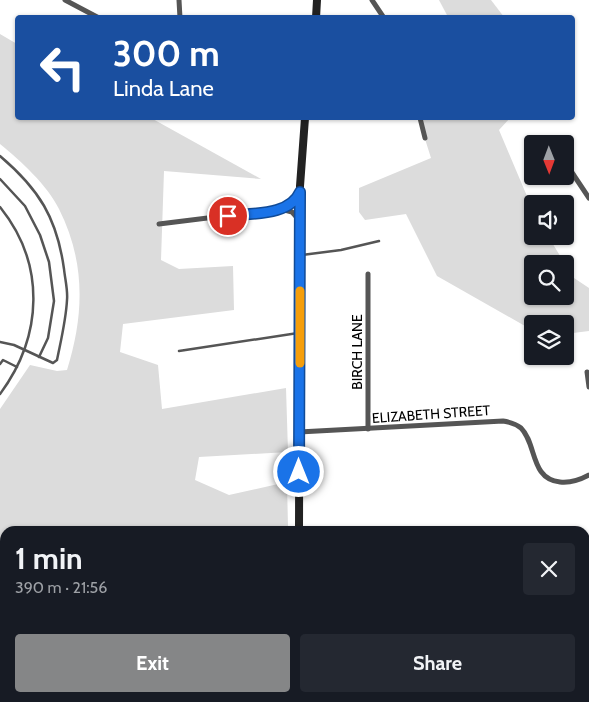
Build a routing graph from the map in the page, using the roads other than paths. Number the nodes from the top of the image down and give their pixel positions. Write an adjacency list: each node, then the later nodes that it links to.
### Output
1 (65, 0): 5 (street)
2 (179, 0): 6 (street)
3 (317, 0): 7 (street)
4 (372, 0): 8 (street)
5 (93, 15)
6 (180, 15)
7 (316, 15)
8 (382, 15)
9 (304, 120): 15 (street)
10 (420, 120): 11 (street)
11 (425, 138)
12 (0, 156): 28 (lane)
13 (574, 176): 16 (street)
14 (0, 179): 28 (lane)
15 (300, 192): 18 (street); 19 (street)
16 (589, 198)
17 (0, 207): 26 (lane)
18 (280, 209): 19 (street); 20 (street)
19 (300, 222): 22 (street)
20 (159, 224)
21 (380, 240): 22 (lane)
22 (300, 255): 24 (street)
23 (368, 274): 35 (street, BIRCH LANE)
24 (300, 333): 27 (lane); 36 (street)
25 (0, 342): 26 (lane)
26 (24, 351): 28 (lane); 31 (lane)
27 (179, 351)
28 (39, 357)
29 (2, 360): 30 (lane); 31 (lane)
30 (0, 364)
31 (17, 367): 34 (lane)
32 (587, 372): 33 (street)
33 (589, 387)
34 (0, 394)
35 (368, 429): 36 (street, ELIZABETH STREET); 37 (street, ELIZABETH STREET)
36 (299, 432): 38 (street)
37 (589, 474)
38 (299, 526)

